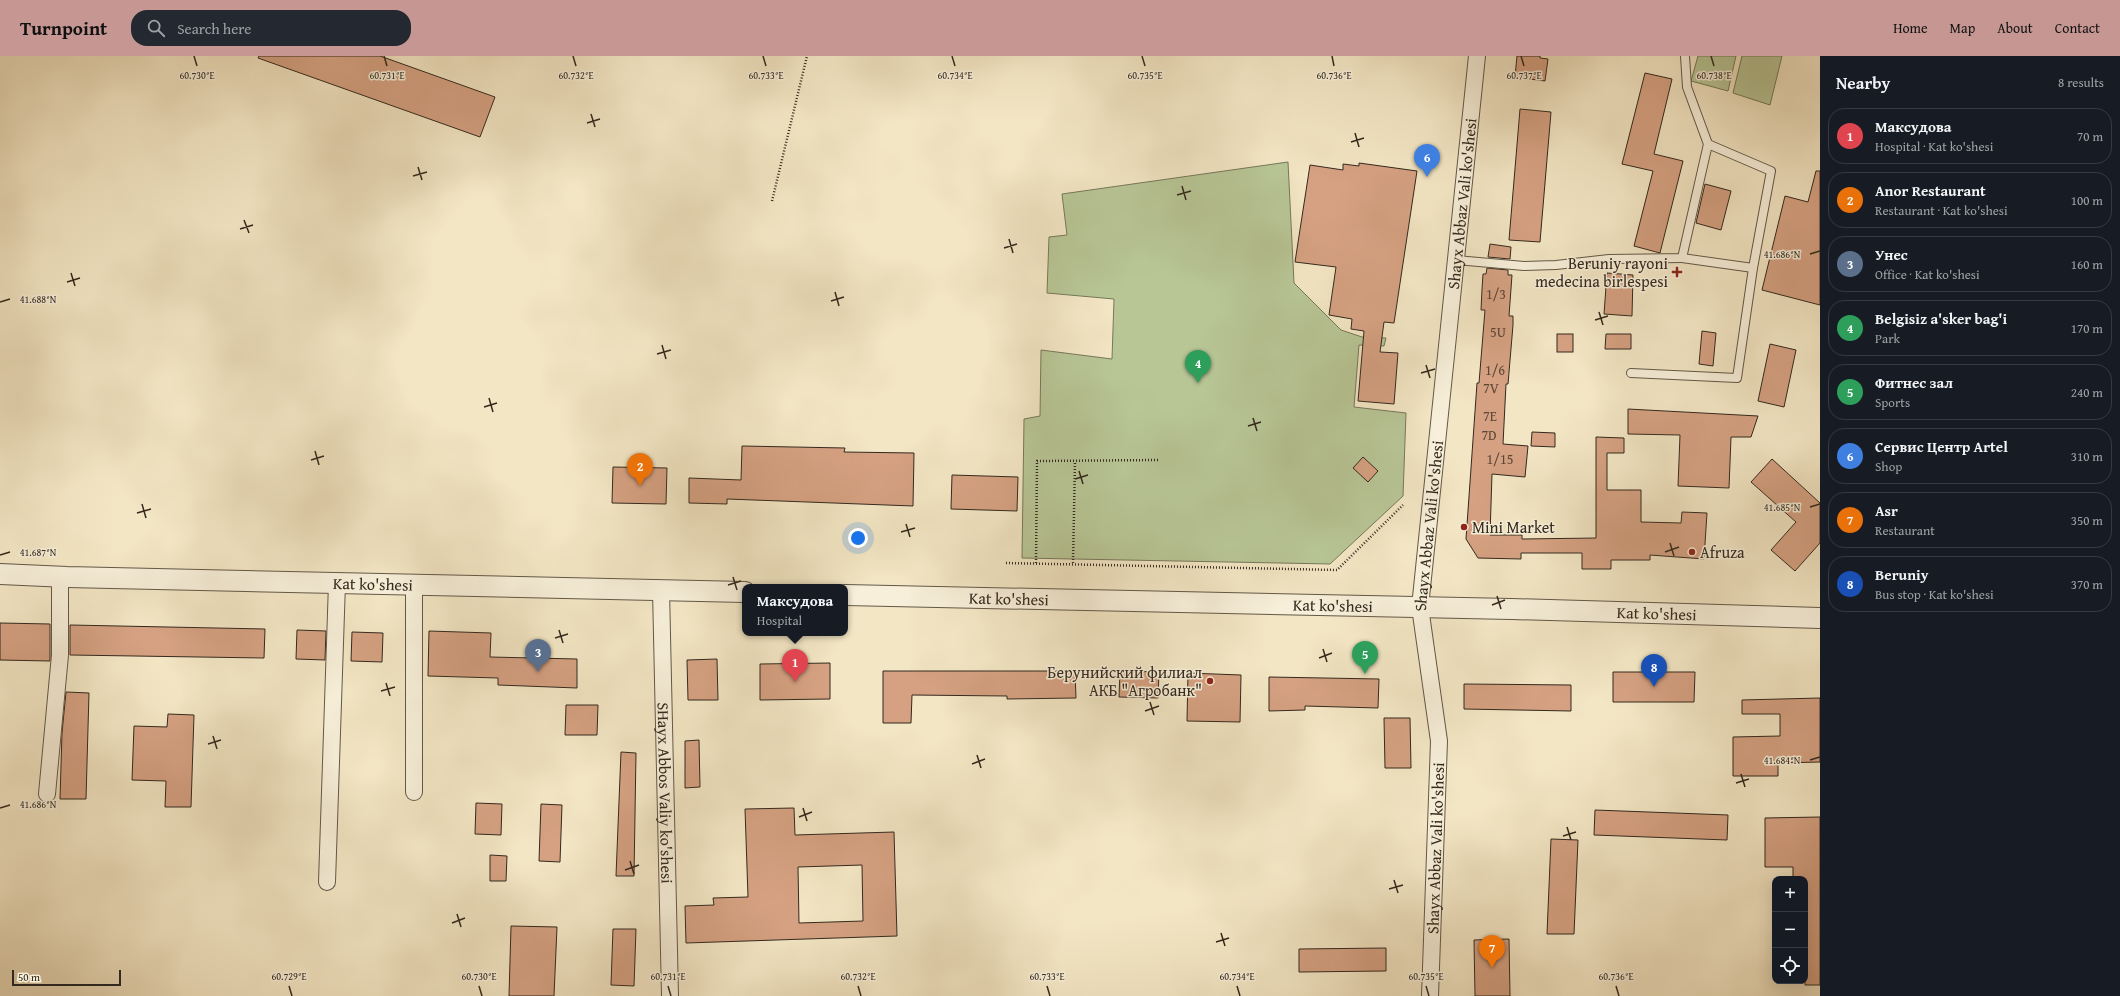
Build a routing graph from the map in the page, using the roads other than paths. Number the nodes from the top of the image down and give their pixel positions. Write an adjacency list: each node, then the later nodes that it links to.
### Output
1 (1477, 56): 5 (street, Shayx Abbaz Vali ko'shesi)
2 (1685, 56): 3 (lane)
3 (1708, 144): 4 (lane); 6 (lane)
4 (1682, 258): 5 (lane); 6 (lane)
5 (1456, 260): 15 (street, Shayx Abbaz Vali ko'shesi)
6 (1753, 268): 7 (lane)
7 (1631, 372)
8 (0, 574): 9 (street, Kat ko'shesi)
9 (60, 577): 10 (street, Kat ko'shesi); 18 (street)
10 (337, 583): 11 (street, Kat ko'shesi); 19 (street)
11 (414, 585): 12 (street, Kat ko'shesi); 17 (street)
12 (661, 590): 13 (street, Kat ko'shesi); 20 (street, SHayx Abbos Valiy ko'shesi)
13 (742, 592)
14 (848, 594): 15 (street, Kat ko'shesi)
15 (1420, 607): 16 (street, Kat ko'shesi); 21 (street, Shayx Abbaz Vali ko'shesi)
16 (1820, 618)
17 (414, 792)
18 (47, 794)
19 (327, 882)
20 (670, 996)
21 (1430, 996)

